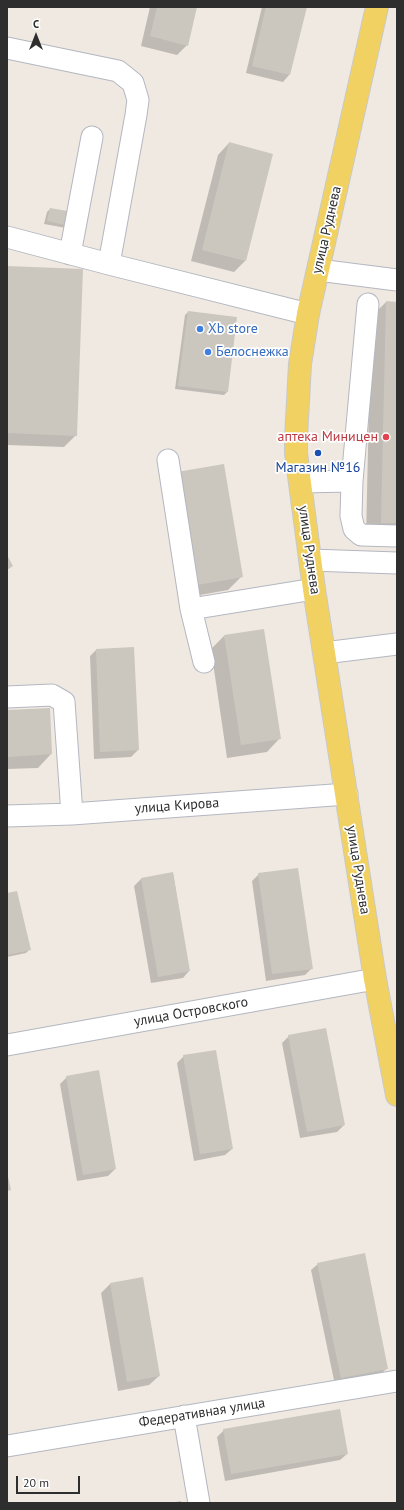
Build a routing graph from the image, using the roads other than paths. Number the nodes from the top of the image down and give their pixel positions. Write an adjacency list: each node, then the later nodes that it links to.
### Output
1 (377, 7): 7 (main road, улица Руднева)
2 (7, 48): 6 (street)
3 (92, 137): 5 (street)
4 (7, 237): 5 (street)
5 (70, 254): 6 (street)
6 (109, 264): 10 (street)
7 (318, 270): 8 (street); 10 (main road, улица Руднева)
8 (397, 280)
9 (368, 304): 12 (street)
10 (308, 314): 13 (main road, улица Руднева)
11 (168, 460): 18 (street)
12 (352, 481): 13 (street); 14 (street)
13 (300, 482): 15 (main road, улица Руднева)
14 (397, 536)
15 (310, 560): 16 (street); 17 (main road, улица Руднева)
16 (397, 563)
17 (314, 589): 18 (street); 20 (main road, улица Руднева)
18 (191, 609): 21 (street)
19 (397, 644): 20 (street)
20 (324, 653): 23 (main road, улица Руднева)
21 (204, 662)
22 (7, 697): 24 (street)
23 (347, 794): 24 (street, улица Кирова); 26 (main road, улица Руднева)
24 (72, 814): 25 (street, улица Кирова)
25 (7, 816)
26 (375, 979): 27 (street, улица Островского); 28 (main road, улица Руднева)
27 (7, 1045)
28 (397, 1095)
29 (397, 1381): 30 (street, Федеративная улица)
30 (184, 1416): 31 (street, Федеративная улица); 32 (street)
31 (7, 1446)
32 (199, 1503)

